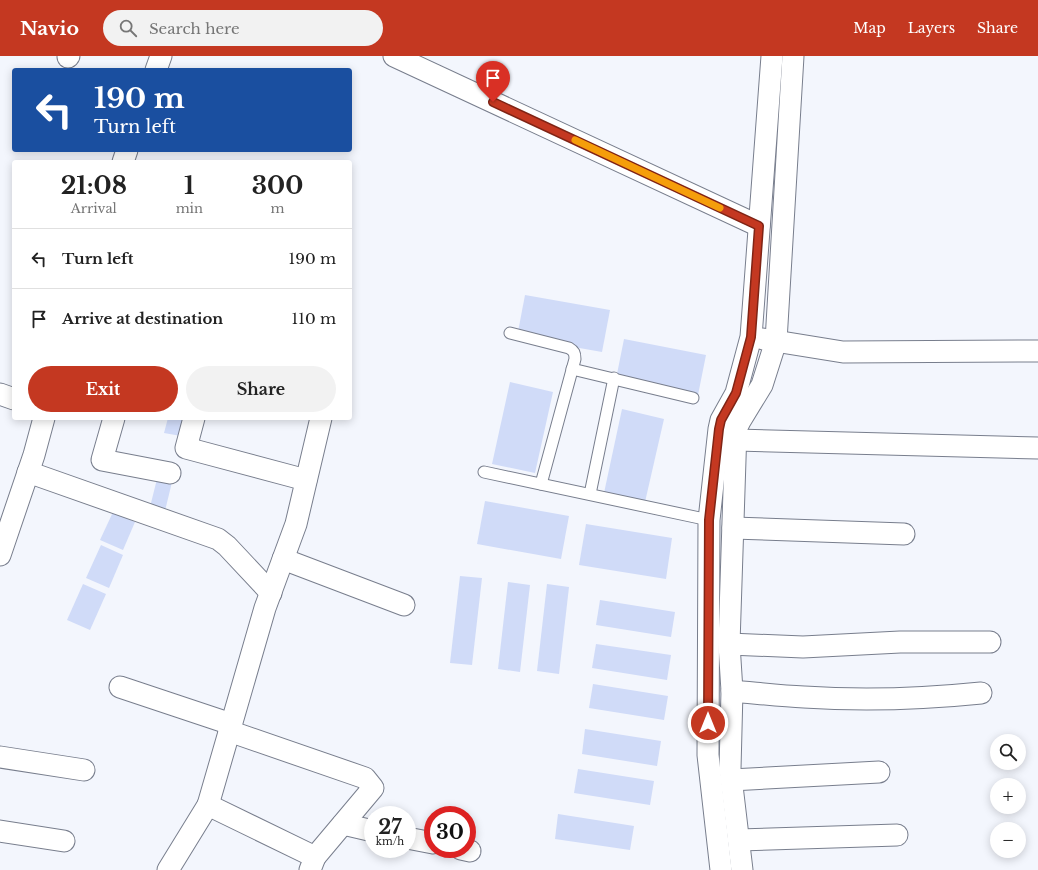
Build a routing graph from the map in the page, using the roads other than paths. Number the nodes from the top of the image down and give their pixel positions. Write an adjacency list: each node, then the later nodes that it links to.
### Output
1 (161, 56): 5 (street)
2 (394, 56): 6 (street)
3 (772, 56): 6 (street)
4 (793, 56): 9 (street)
5 (157, 68)
6 (759, 226): 8 (street)
7 (510, 333): 11 (lane)
8 (751, 337): 9 (street); 28 (street)
9 (776, 341): 10 (street); 20 (street)
10 (1038, 351)
11 (572, 369): 12 (lane); 26 (lane)
12 (614, 378): 14 (lane); 27 (lane)
13 (0, 394): 15 (street)
14 (693, 398)
15 (12, 399)
16 (43, 420): 22 (street)
17 (113, 420): 24 (street)
18 (193, 420): 25 (street)
19 (321, 420): 25 (street)
20 (736, 440): 21 (street); 29 (street)
21 (1038, 448)
22 (28, 472): 31 (street); 33 (street)
23 (484, 472): 26 (lane)
24 (170, 473)
25 (306, 480): 32 (street)
26 (541, 484): 27 (lane)
27 (590, 494): 28 (lane)
28 (709, 520): 54 (street)
29 (733, 528): 30 (street); 36 (street)
30 (904, 534)
31 (1, 549)
32 (283, 559): 33 (street); 34 (street)
33 (271, 594): 40 (street)
34 (404, 605)
35 (990, 642): 36 (street)
36 (729, 644): 38 (street)
37 (120, 687): 40 (street)
38 (732, 691): 39 (street); 44 (street)
39 (981, 693)
40 (230, 728): 45 (street); 46 (street)
41 (0, 757): 42 (street)
42 (84, 770)
43 (879, 772): 44 (street)
44 (731, 780): 50 (street)
45 (208, 805): 52 (street); 53 (street)
46 (343, 824): 47 (street); 52 (street)
47 (364, 828)
48 (0, 831): 51 (street)
49 (897, 835): 50 (street)
50 (739, 840): 55 (street)
51 (64, 841)
52 (313, 864)
53 (168, 870)
54 (721, 870)
55 (742, 870)

